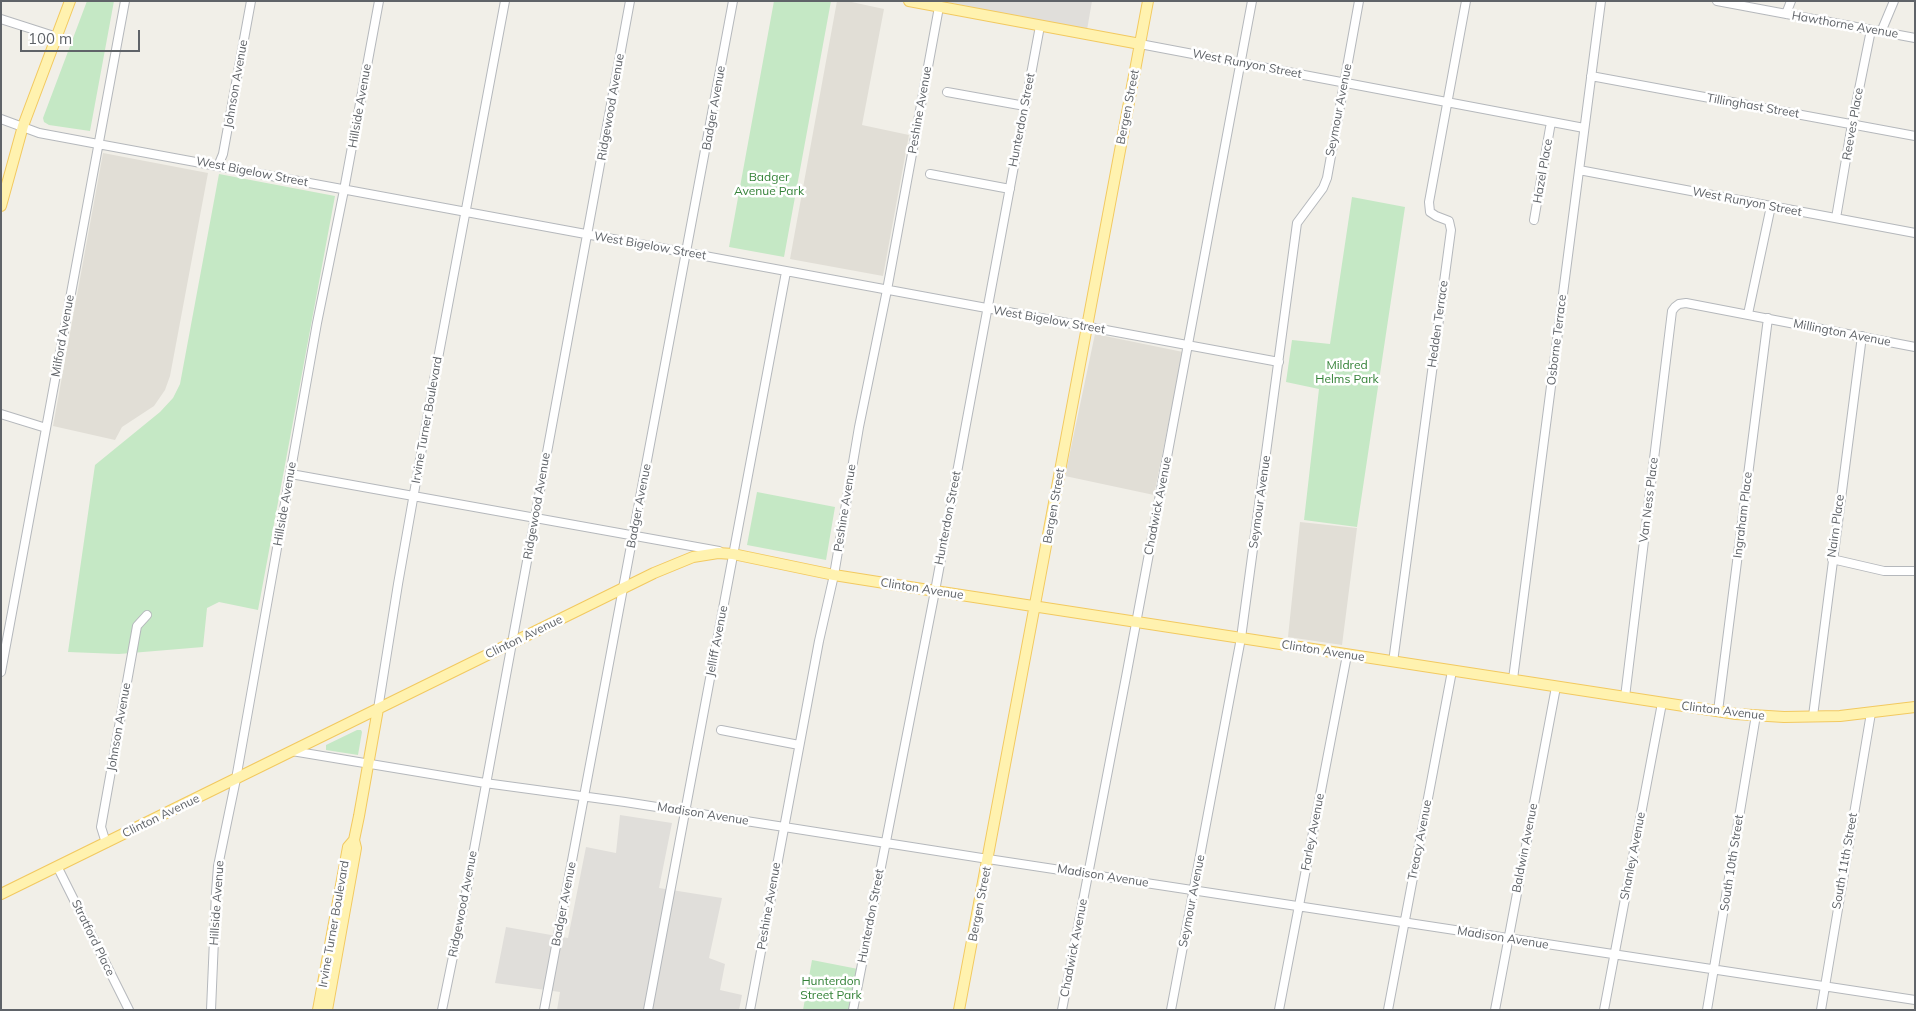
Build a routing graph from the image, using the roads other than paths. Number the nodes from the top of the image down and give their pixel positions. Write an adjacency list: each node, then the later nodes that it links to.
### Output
1 (70, 1): 23 (main road)
2 (125, 1): 38 (street, Milford Avenue)
3 (251, 1): 39 (street, Johnson Avenue)
4 (379, 1): 43 (street, Hillside Avenue)
5 (505, 1): 46 (street, Irvine Turner Boulevard)
6 (630, 1): 50 (street, Ridgewood Avenue)
7 (733, 1): 51 (street, Badger Avenue)
8 (909, 1): 17 (main road, West Runyon Street)
9 (1148, 1): 25 (main road, Bergen Street)
10 (1252, 1): 26 (street, Chadwick Avenue)
11 (1359, 1): 28 (street, Seymour Avenue)
12 (1466, 1): 30 (street, Hedden Terrace)
13 (1601, 1): 27 (street, Osborne Terrace)
14 (1717, 1): 18 (street, Hawthorne Avenue)
15 (1791, 1): 18 (street)
16 (1894, 1): 22 (street)
17 (939, 7): 20 (main road, West Runyon Street); 53 (street, Peshine Avenue)
18 (1786, 14): 21 (street, Hawthorne Avenue)
19 (1, 19): 23 (street)
20 (1040, 26): 25 (main road, West Runyon Street); 31 (street, Hunterdon Street)
21 (1871, 30): 22 (street, Hawthorne Avenue); 34 (street, Reeves Place)
22 (1881, 32): 24 (street, Hawthorne Avenue)
23 (57, 37): 35 (main road)
24 (1915, 38)
25 (1140, 44): 26 (street, West Runyon Street); 57 (main road, Bergen Street)
26 (1240, 63): 28 (street, West Runyon Street); 59 (street, Chadwick Avenue)
27 (1591, 76): 34 (street, Tillinghast Street); 36 (street, Osborne Terrace)
28 (1344, 84): 30 (street, West Runyon Street); 61 (street, Seymour Avenue)
29 (947, 92): 31 (street)
30 (1448, 103): 33 (street, West Runyon Street); 80 (street, Hedden Terrace)
31 (1025, 106): 42 (street, Hunterdon Street)
32 (1, 119): 35 (street, West Bigelow Street)
33 (1551, 122): 36 (street, West Runyon Street); 48 (street, Hazel Place)
34 (1852, 124): 37 (street, Tillinghast Street); 47 (street, Reeves Place)
35 (23, 126): 38 (street, West Bigelow Street); 44 (main road)
36 (1584, 128): 40 (street, Osborne Terrace)
37 (1915, 136)
38 (98, 144): 39 (street, West Bigelow Street); 63 (street, Milford Avenue)
39 (218, 166): 43 (street, West Bigelow Street)
40 (1579, 170): 45 (street, West Runyon Street); 83 (street, Osborne Terrace)
41 (930, 174): 42 (street)
42 (1010, 189): 54 (street, Hunterdon Street)
43 (344, 190): 46 (street, West Bigelow Street); 64 (street, Hillside Avenue)
44 (1, 206)
45 (1771, 206): 47 (street, West Runyon Street); 55 (street)
46 (466, 211): 50 (street, West Bigelow Street); 65 (street, Irvine Turner Boulevard)
47 (1836, 218): 49 (street, West Runyon Street)
48 (1534, 220)
49 (1915, 233)
50 (588, 235): 51 (street, West Bigelow Street); 66 (street, Ridgewood Avenue)
51 (687, 254): 52 (street, West Bigelow Street); 67 (street, Badger Avenue)
52 (786, 272): 53 (street, West Bigelow Street); 68 (street, Jelliff Avenue)
53 (887, 290): 54 (street, West Bigelow Street); 71 (street, Peshine Avenue)
54 (987, 308): 57 (street, West Bigelow Street); 73 (street, Hunterdon Street)
55 (1748, 314): 56 (street, Millington Avenue); 85 (street, Van Ness Place)
56 (1768, 318): 58 (street, Millington Avenue); 89 (street, Ingraham Place)
57 (1087, 327): 59 (street, West Bigelow Street); 74 (main road, Bergen Street)
58 (1862, 336): 60 (street, Millington Avenue); 69 (street, Nairn Place)
59 (1188, 345): 61 (street, West Bigelow Street); 76 (street, Chadwick Avenue)
60 (1915, 347)
61 (1279, 362): 77 (street, Seymour Avenue)
62 (1, 414): 63 (street)
63 (46, 428): 82 (street, Milford Avenue)
64 (291, 474): 65 (street); 97 (street, Hillside Avenue)
65 (414, 495): 66 (street); 88 (street, Irvine Turner Boulevard)
66 (535, 518): 67 (street); 78 (street, Ridgewood Avenue)
67 (634, 535): 68 (street); 72 (street, Badger Avenue)
68 (733, 554): 71 (main road, Clinton Avenue); 72 (main road, Clinton Avenue); 100 (street, Jelliff Avenue)
69 (1832, 559): 70 (street); 92 (street, Nairn Place)
70 (1915, 571)
71 (834, 575): 73 (main road, Clinton Avenue); 94 (street, Peshine Avenue)
72 (624, 587): 78 (main road, Clinton Avenue); 99 (street, Badger Avenue)
73 (935, 591): 74 (main road, Clinton Avenue); 104 (street, Hunterdon Street)
74 (1036, 607): 76 (main road, Clinton Avenue); 105 (main road, Bergen Street)
75 (147, 615): 103 (street, Johnson Avenue)
76 (1136, 622): 77 (main road, Clinton Avenue); 107 (street, Chadwick Avenue)
77 (1241, 638): 79 (main road, Clinton Avenue); 108 (street, Seymour Avenue)
78 (512, 643): 88 (main road, Clinton Avenue); 98 (street, Ridgewood Avenue)
79 (1347, 655): 80 (main road, Clinton Avenue); 110 (street, Farley Avenue)
80 (1393, 662): 81 (main road, Clinton Avenue)
81 (1452, 671): 83 (main road, Clinton Avenue); 111 (street, Treacy Avenue)
82 (1, 672)
83 (1513, 679): 84 (main road, Clinton Avenue)
84 (1556, 687): 85 (main road, Clinton Avenue); 112 (street, Baldwin Avenue)
85 (1625, 697): 86 (main road, Clinton Avenue)
86 (1662, 703): 89 (main road, Clinton Avenue); 113 (street, Shanley Avenue)
87 (1915, 707): 90 (main road, Clinton Avenue)
88 (378, 709): 95 (main road, Clinton Avenue); 96 (main road, Irvine Turner Boulevard)
89 (1718, 711): 91 (main road, Clinton Avenue)
90 (1871, 713): 92 (main road, Clinton Avenue); 115 (street, South 11th Street)
91 (1756, 715): 92 (main road, Clinton Avenue); 114 (street, South 10th Street)
92 (1813, 716)
93 (721, 730): 94 (street)
94 (799, 745): 101 (street, Peshine Avenue)
95 (292, 751): 96 (street, Madison Avenue); 97 (main road, Clinton Avenue)
96 (369, 765): 98 (street, Madison Avenue); 102 (main road, Irvine Turner Boulevard)
97 (236, 779): 103 (main road, Clinton Avenue); 118 (street, Hillside Avenue)
98 (485, 783): 99 (street, Madison Avenue); 121 (street, Ridgewood Avenue)
99 (584, 798): 100 (street, Madison Avenue); 122 (street, Badger Avenue)
100 (684, 812): 101 (street, Madison Avenue); 123 (street, Jelliff Avenue)
101 (784, 827): 104 (street, Madison Avenue); 124 (street, Peshine Avenue)
102 (354, 840): 119 (main road, Irvine Turner Boulevard); 120 (main road, Irvine Turner Boulevard)
103 (106, 842): 106 (main road, Clinton Avenue)
104 (885, 842): 105 (street, Madison Avenue); 125 (street, Hunterdon Street)
105 (988, 860): 107 (street, Madison Avenue); 126 (main road, Bergen Street)
106 (58, 866): 109 (main road, Clinton Avenue); 117 (street, Stratford Place)
107 (1089, 874): 108 (street, Madison Avenue); 127 (street, Chadwick Avenue)
108 (1194, 890): 110 (street, Madison Avenue); 128 (street, Seymour Avenue)
109 (1, 894)
110 (1299, 907): 111 (street, Madison Avenue); 129 (street, Farley Avenue)
111 (1404, 923): 112 (street, Madison Avenue); 130 (street, Treacy Avenue)
112 (1508, 938): 113 (street, Madison Avenue); 131 (street, Baldwin Avenue)
113 (1614, 955): 114 (street, Madison Avenue); 132 (street, Shanley Avenue)
114 (1714, 970): 115 (street, Madison Avenue); 133 (street, South 10th Street)
115 (1825, 987): 116 (street, Madison Avenue); 134 (street, South 11th Street)
116 (1915, 1000)
117 (128, 1010)
118 (211, 1010)
119 (318, 1010)
120 (327, 1010)
121 (442, 1010)
122 (544, 1010)
123 (648, 1010)
124 (750, 1010)
125 (853, 1010)
126 (959, 1010)
127 (1062, 1010)
128 (1171, 1010)
129 (1279, 1010)
130 (1388, 1010)
131 (1495, 1010)
132 (1604, 1010)
133 (1707, 1010)
134 (1821, 1010)

